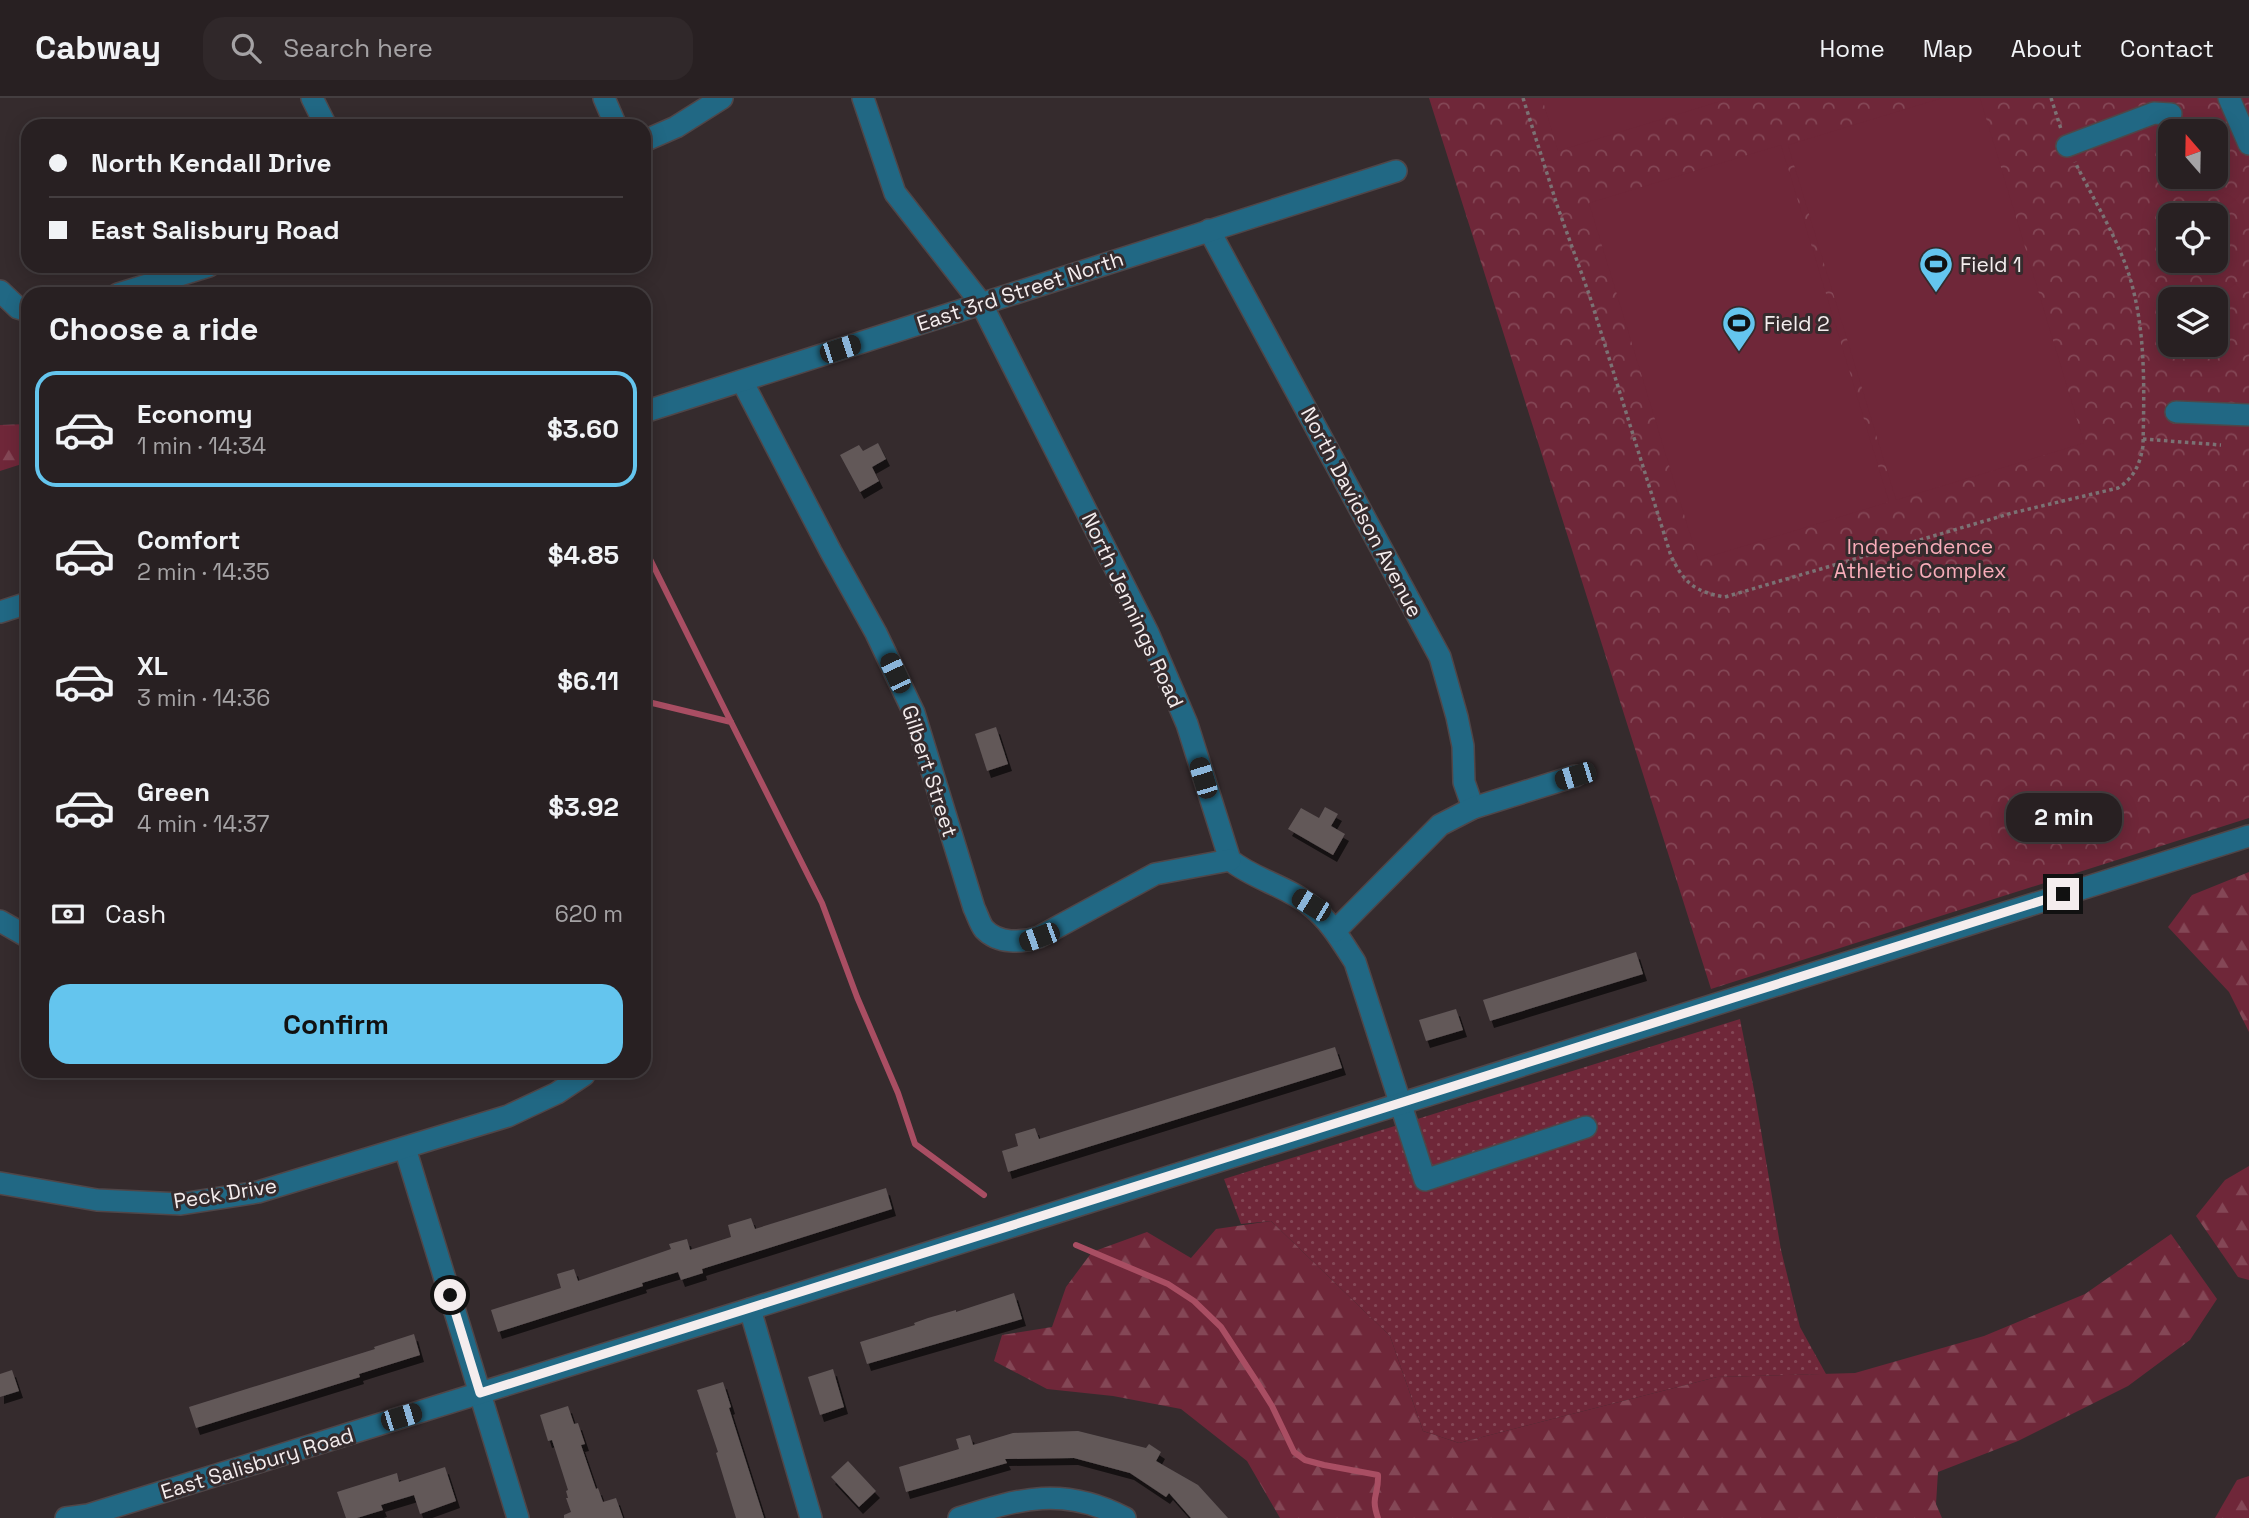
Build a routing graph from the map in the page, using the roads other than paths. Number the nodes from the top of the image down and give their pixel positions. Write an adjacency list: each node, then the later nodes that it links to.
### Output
1 (312, 98): 7 (street)
2 (604, 98): 8 (street)
3 (722, 98): 9 (street)
4 (863, 98): 17 (street, North Jennings Road)
5 (2229, 98): 10 (street)
6 (2171, 114): 11 (street)
7 (322, 119)
8 (613, 119)
9 (651, 138)
10 (2249, 144)
11 (2067, 146)
12 (1396, 171): 13 (street, East 3rd Street North)
13 (1209, 230): 17 (street, East 3rd Street North); 26 (street, North Davidson Avenue)
14 (186, 273): 15 (street)
15 (141, 287)
16 (0, 291): 18 (street)
17 (981, 303): 19 (street, East 3rd Street North); 28 (street, North Jennings Road)
18 (21, 307)
19 (742, 381): 20 (street, East 3rd Street North); 28 (street, Gilbert Street)
20 (651, 410)
21 (2176, 412): 22 (street)
22 (2249, 415)
23 (21, 605): 24 (street)
24 (0, 612)
25 (1575, 776): 26 (street)
26 (1473, 808): 30 (street)
27 (2249, 836): 33 (street, East Salisbury Road)
28 (1230, 860): 30 (street)
29 (0, 921): 31 (street)
30 (1335, 931): 33 (street)
31 (21, 933)
32 (579, 1078): 35 (street, Peck Drive)
33 (1401, 1104): 34 (street); 37 (street, East Salisbury Road)
34 (1586, 1127)
35 (405, 1148): 36 (street, Peck Drive); 38 (street)
36 (0, 1182)
37 (750, 1309): 38 (street, East Salisbury Road); 43 (street)
38 (480, 1393): 39 (street, East Salisbury Road); 42 (street)
39 (89, 1517): 41 (street, East Salisbury Road)
40 (1124, 1517): 44 (street)
41 (66, 1518)
42 (518, 1518)
43 (811, 1518)
44 (959, 1518)

